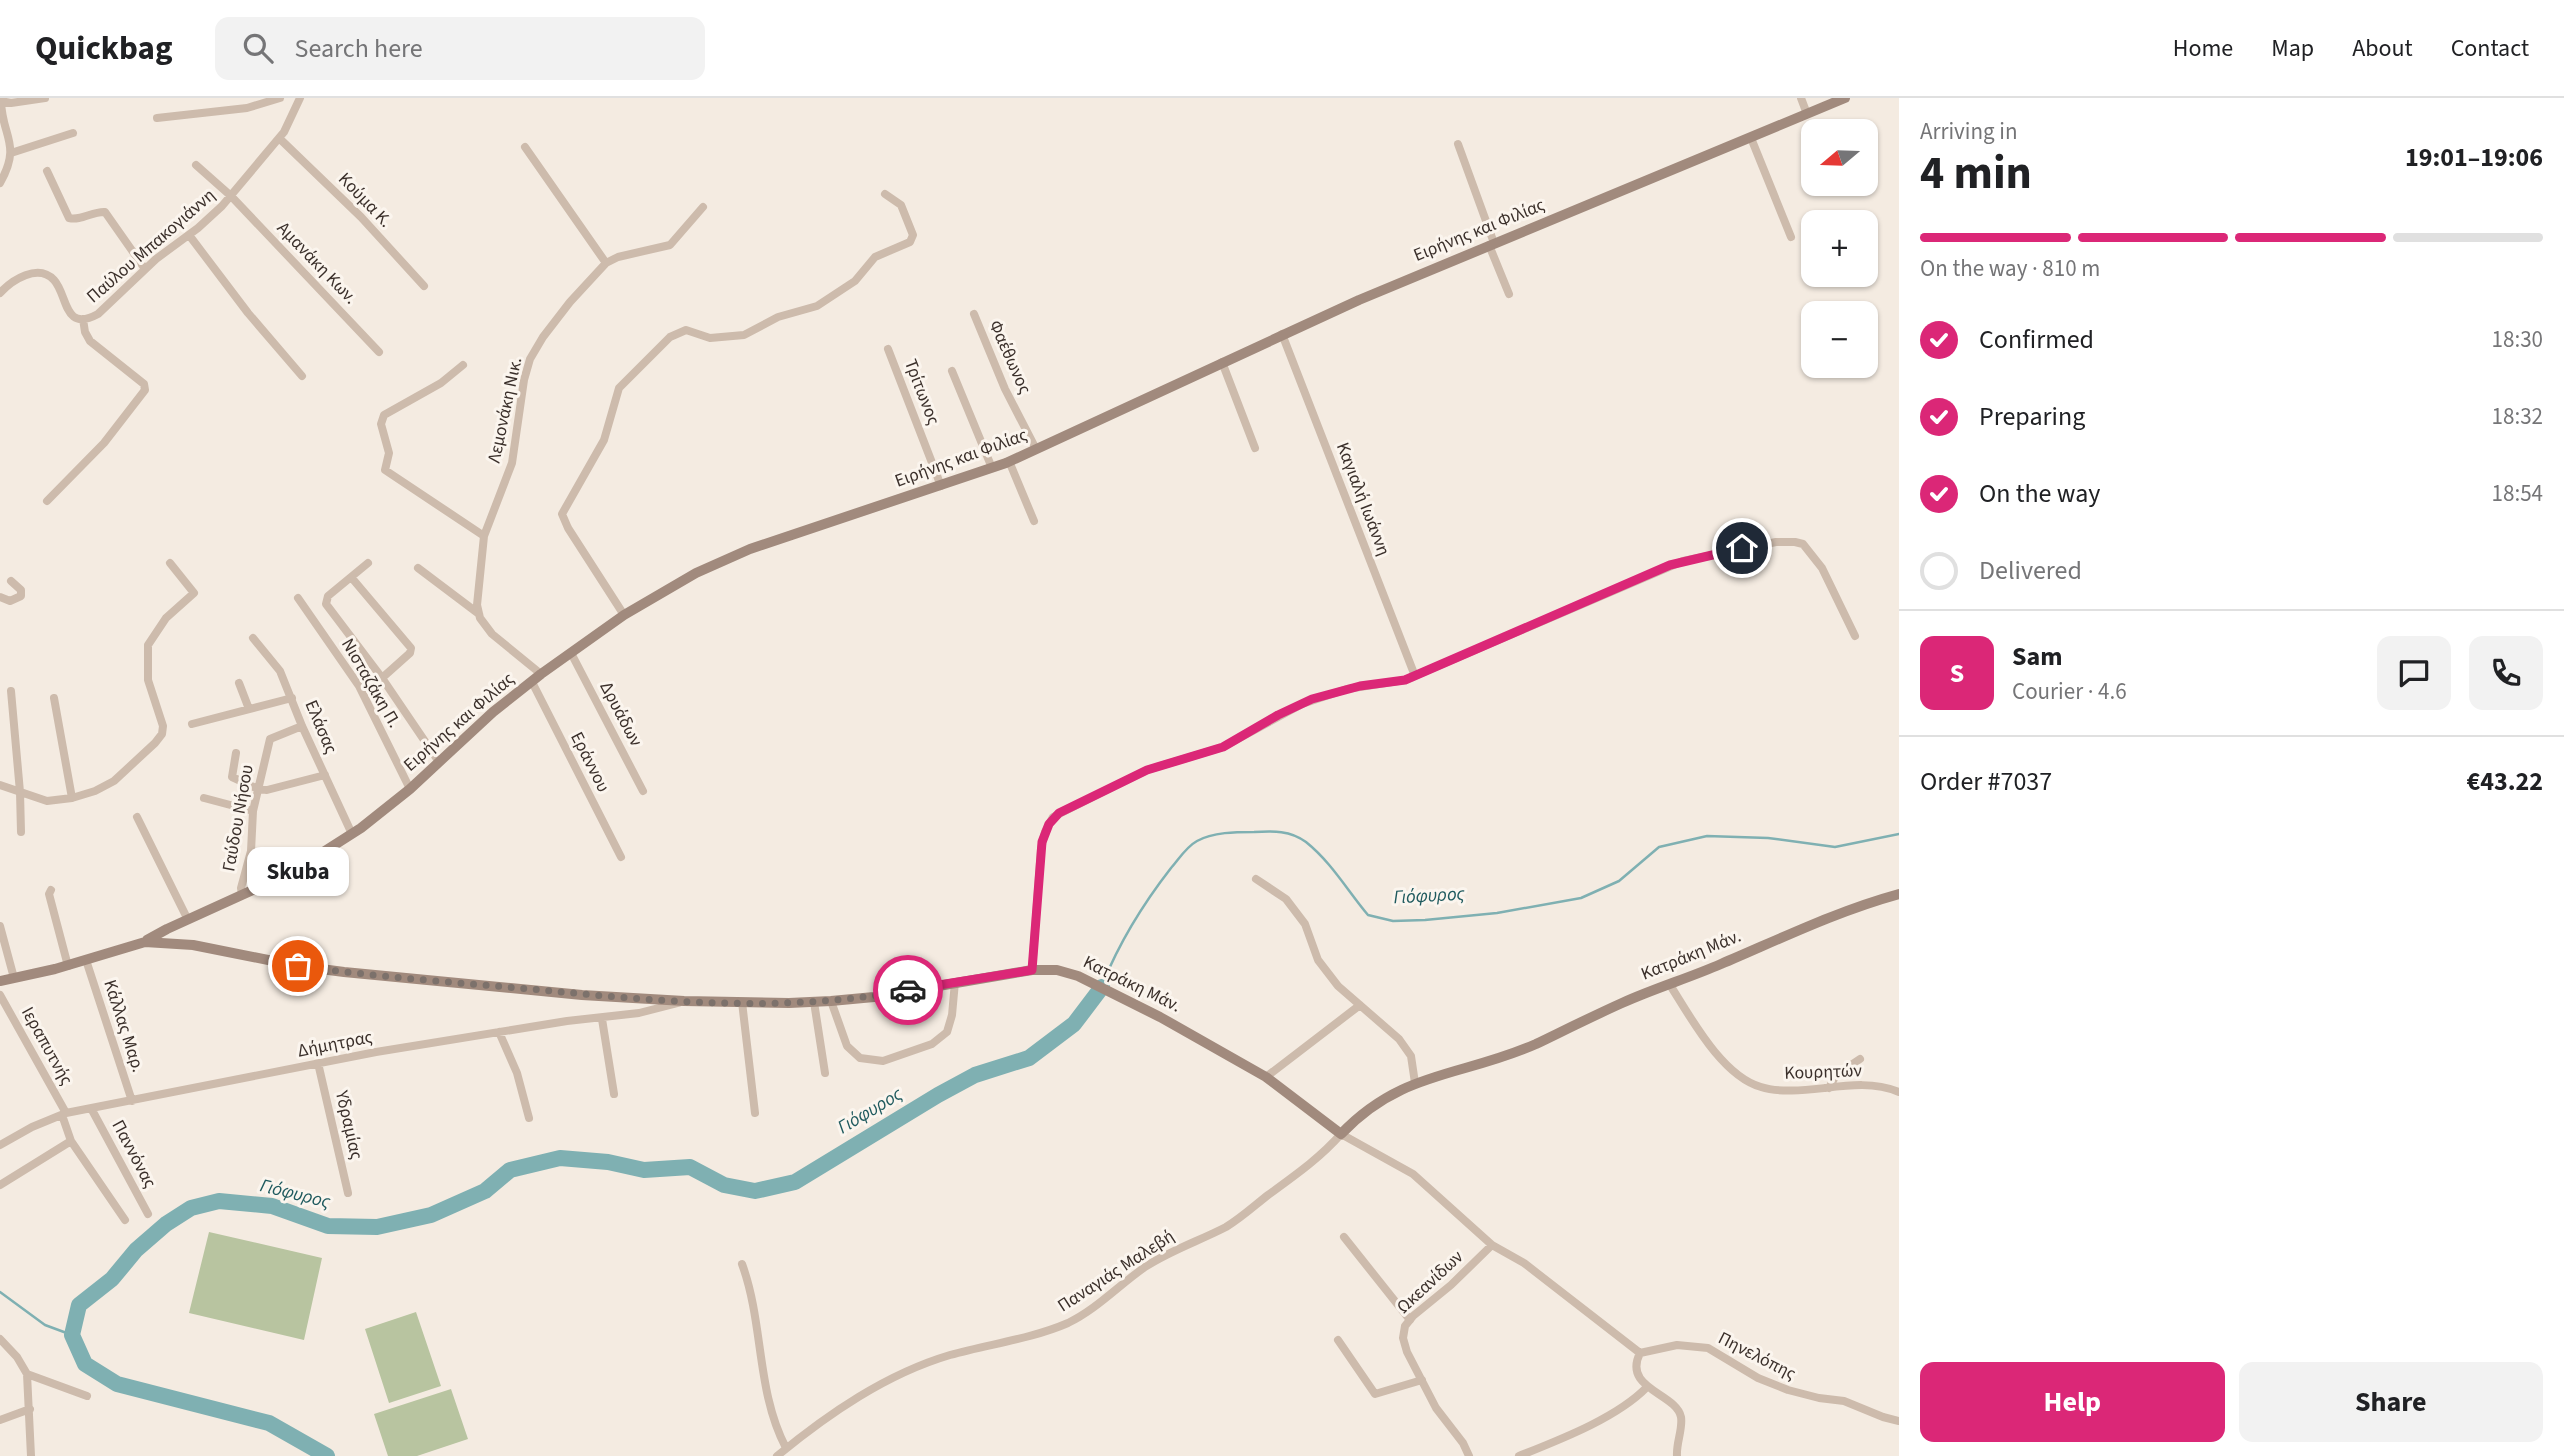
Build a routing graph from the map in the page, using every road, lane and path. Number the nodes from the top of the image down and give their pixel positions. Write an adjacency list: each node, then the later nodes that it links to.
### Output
1 (45, 98): 6 (street)
2 (280, 98): 8 (street)
3 (300, 98): 10 (street, Παύλου Μπακογιάννη)
4 (1801, 98): 7 (street)
5 (1845, 98): 7 (street, Ειρήνης και Φιλίας)
6 (1, 100): 14 (street)
7 (1807, 114): 11 (street, Ειρήνης και Φιλίας)
8 (156, 118)
9 (73, 134): 14 (street)
10 (279, 138): 19 (street, Παύλου Μπακογιάννη); 26 (street, Κούμα Κ.)
11 (1751, 138): 22 (street); 23 (street, Ειρήνης και Φιλίας)
12 (1458, 144): 23 (street)
13 (525, 147): 24 (street)
14 (11, 153): 17 (street)
15 (196, 165): 19 (street, Αμανάκη Κων.)
16 (47, 171): 25 (street)
17 (0, 183)
18 (885, 194): 54 (street)
19 (231, 196): 21 (street, Παύλου Μπακογιάννη); 33 (street, Αμανάκη Κων.)
20 (703, 207): 24 (street, Λεμονάκη Νικ.)
21 (189, 235): 25 (street, Παύλου Μπακογιάννη); 37 (street)
22 (1791, 237)
23 (1491, 244): 28 (street); 31 (street, Ειρήνης και Φιλίας)
24 (606, 263): 45 (street, Λεμονάκη Νικ.)
25 (145, 268): 30 (street, Παύλου Μπακογιάννη)
26 (424, 286)
27 (0, 293): 30 (street, Παύλου Μπακογιάννη)
28 (1509, 294)
29 (974, 314): 39 (street, Φαέθωνος)
30 (83, 318): 43 (street)
31 (1282, 334): 34 (street, Ειρήνης και Φιλίας); 59 (street, Καγιαλή Ιωάννη)
32 (888, 349): 42 (street, Τρίτωνος)
33 (379, 352)
34 (1222, 362): 38 (street); 39 (street, Ειρήνης και Φιλίας)
35 (463, 365): 45 (street)
36 (952, 371): 41 (street)
37 (302, 376)
38 (1255, 448)
39 (1036, 449): 40 (street, Ειρήνης και Φιλίας)
40 (1010, 461): 41 (street, Ειρήνης και Φιλίας); 44 (street)
41 (992, 468): 42 (street, Ειρήνης και Φιλίας)
42 (941, 486): 54 (street, Ειρήνης και Φιλίας)
43 (47, 501)
44 (1034, 521)
45 (484, 536): 53 (street, Λεμονάκη Νικ.)
46 (170, 562): 77 (street)
47 (368, 563): 49 (street)
48 (418, 568): 53 (street)
49 (351, 577): 60 (street); 60 (street)
50 (10, 581): 51 (street)
51 (0, 597)
52 (298, 598): 74 (street, Νισταζάκη Π.)
53 (479, 614): 58 (street)
54 (624, 615): 57 (street, Ειρήνης και Φιλίας)
55 (1855, 636): 59 (street)
56 (253, 638): 65 (street, Ελάσας)
57 (570, 653): 58 (street, Ειρήνης και Φιλίας); 75 (street, Δρυάδων)
58 (541, 674): 61 (street, Ειρήνης και Φιλίας)
59 (1415, 676): 93 (street)
60 (382, 678): 70 (street)
61 (532, 682): 70 (street, Ειρήνης και Φιλίας); 83 (street, Εράννου)
62 (239, 683): 66 (street)
63 (11, 691): 76 (street)
64 (54, 698): 77 (street)
65 (292, 698): 66 (street); 68 (street, Ελάσας)
66 (248, 709): 67 (street)
67 (192, 724)
68 (302, 726): 71 (street, Ελάσας); 73 (street, Γαύδου Νήσου)
69 (236, 753): 73 (street)
70 (439, 762): 74 (street, Ειρήνης και Φιλίας)
71 (325, 775): 73 (street); 82 (street, Ελάσας)
72 (0, 785): 76 (street)
73 (258, 789): 79 (street, Γαύδου Νήσου)
74 (410, 789): 82 (street, Ειρήνης και Φιλίας)
75 (643, 791)
76 (20, 792): 77 (street); 81 (street)
77 (72, 798)
78 (204, 798): 79 (street)
79 (253, 811): 87 (street, Γαύδου Νήσου)
80 (137, 817): 88 (street)
81 (21, 832)
82 (352, 834): 87 (street, Ειρήνης και Φιλίας)
83 (621, 857)
84 (1256, 879): 103 (street)
85 (51, 890): 92 (street)
86 (1899, 894): 97 (street, Κατράκη Μάν.)
87 (242, 895): 88 (street, Ειρήνης και Φιλίας)
88 (188, 920): 90 (street, Ειρήνης και Φιλίας)
89 (0, 926): 94 (street)
90 (145, 942): 91 (street); 99 (street, Κατράκη Μάν.)
91 (86, 960): 92 (street); 114 (street, Κάλλας Μαρ.)
92 (68, 966): 94 (street)
93 (1032, 970): 96 (street, Κατράκη Μάν.); 109 (street, Κατράκη Μάν.)
94 (14, 978): 95 (street)
95 (0, 981)
96 (955, 982): 100 (street, Κατράκη Μάν.); 100 (street)
97 (1670, 985): 110 (street, Κατράκη Μάν.); 111 (street, Κουρητών)
98 (0, 995): 117 (street, Ιεραπυτνής)
99 (684, 1000): 101 (street, Κατράκη Μάν.); 104 (street, Δήμητρας)
100 (831, 1001): 102 (street, Κατράκη Μάν.)
101 (742, 1002): 102 (street, Κατράκη Μάν.); 116 (street)
102 (814, 1002): 108 (street)
103 (1360, 1005): 109 (street); 110 (street)
104 (601, 1018): 105 (street, Δήμητρας); 113 (street)
105 (499, 1032): 107 (street, Δήμητρας); 118 (street)
106 (1860, 1059): 111 (street)
107 (318, 1063): 114 (street, Δήμητρας); 123 (street, Υδραμίας)
108 (825, 1073)
109 (1266, 1077): 119 (street, Κατράκη Μάν.)
110 (1415, 1083): 119 (street, Κατράκη Μάν.)
111 (1829, 1088): 112 (street, Κουρητών)
112 (1899, 1092)
113 (614, 1094)
114 (132, 1101): 115 (street, Δήμητρας)
115 (92, 1110): 117 (street, Δήμητρας); 124 (street, Παννόνας)
116 (755, 1113)
117 (64, 1114): 120 (street, Ιεραπυτνής); 121 (street, Δήμητρας)
118 (529, 1118)
119 (1341, 1134): 127 (street); 140 (street, Παναγιάς Μαλεβή)
120 (72, 1141): 122 (street); 125 (street, Ιεραπυτνής)
121 (0, 1145)
122 (0, 1185)
123 (348, 1193)
124 (148, 1214)
125 (125, 1220)
126 (1344, 1237): 129 (street)
127 (1492, 1244): 129 (street, Ωκεανίδων); 132 (street)
128 (742, 1264): 140 (street)
129 (1410, 1320): 134 (street, Ωκεανίδων)
130 (0, 1339): 133 (street)
131 (1338, 1340): 134 (street)
132 (1640, 1353): 135 (street); 139 (street, Πηνελόπης)
133 (27, 1374): 136 (street); 137 (street)
134 (1422, 1380): 143 (street, Ωκεανίδων)
135 (1647, 1387): 144 (street); 145 (street)
136 (87, 1396)
137 (30, 1409): 138 (street); 141 (street)
138 (0, 1420)
139 (1899, 1421)
140 (786, 1448): 142 (street, Παναγιάς Μαλεβή)
141 (31, 1456)
142 (777, 1456)
143 (1469, 1456)
144 (1519, 1456)
145 (1677, 1456)

